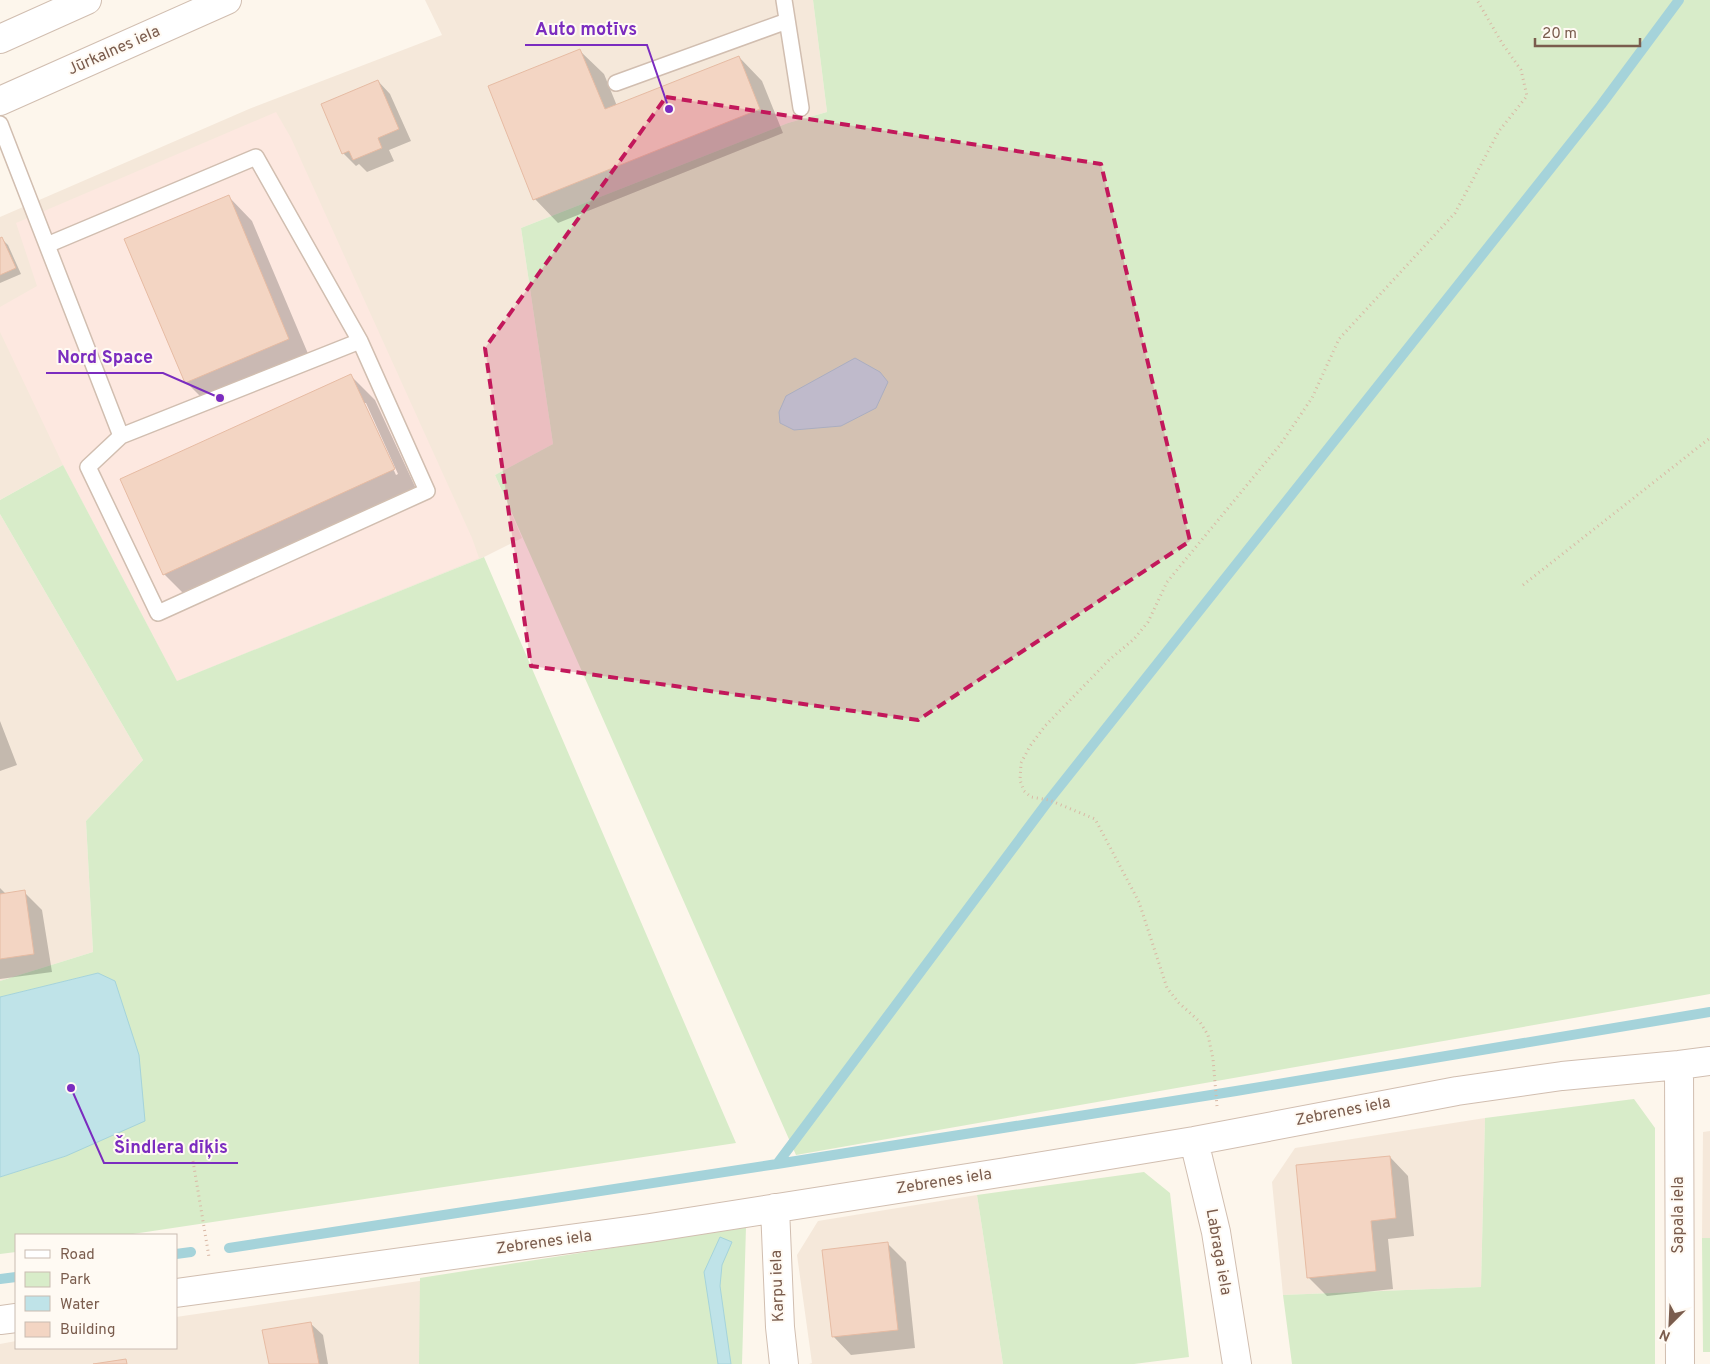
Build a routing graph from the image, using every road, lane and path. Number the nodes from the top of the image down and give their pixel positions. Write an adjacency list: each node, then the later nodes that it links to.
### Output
1 (87, 0): 6 (street)
2 (227, 0): 8 (street, Jūrkalnes iela)
3 (784, 0): 5 (lane)
4 (1476, 0): 18 (path)
5 (787, 21): 7 (lane); 9 (lane)
6 (0, 39)
7 (616, 83)
8 (0, 101)
9 (801, 108)
10 (0, 124): 11 (lane)
11 (47, 245): 12 (lane); 13 (lane)
12 (360, 341): 13 (lane); 13 (lane)
13 (121, 436)
14 (1710, 438): 15 (path)
15 (1523, 585)
16 (1710, 1061): 17 (street, Zebrenes iela)
17 (1679, 1066): 19 (street, Zebrenes iela); 28 (street, Sapala iela)
18 (1217, 1102)
19 (1194, 1141): 21 (street, Zebrenes iela); 27 (street, Labraga iela)
20 (193, 1161): 22 (path)
21 (775, 1208): 22 (street, Zebrenes iela); 26 (street, Karpu iela)
22 (214, 1288): 23 (street, Zebrenes iela)
23 (178, 1294)
24 (15, 1318): 25 (street)
25 (0, 1320)
26 (784, 1364)
27 (1237, 1364)
28 (1680, 1364)

